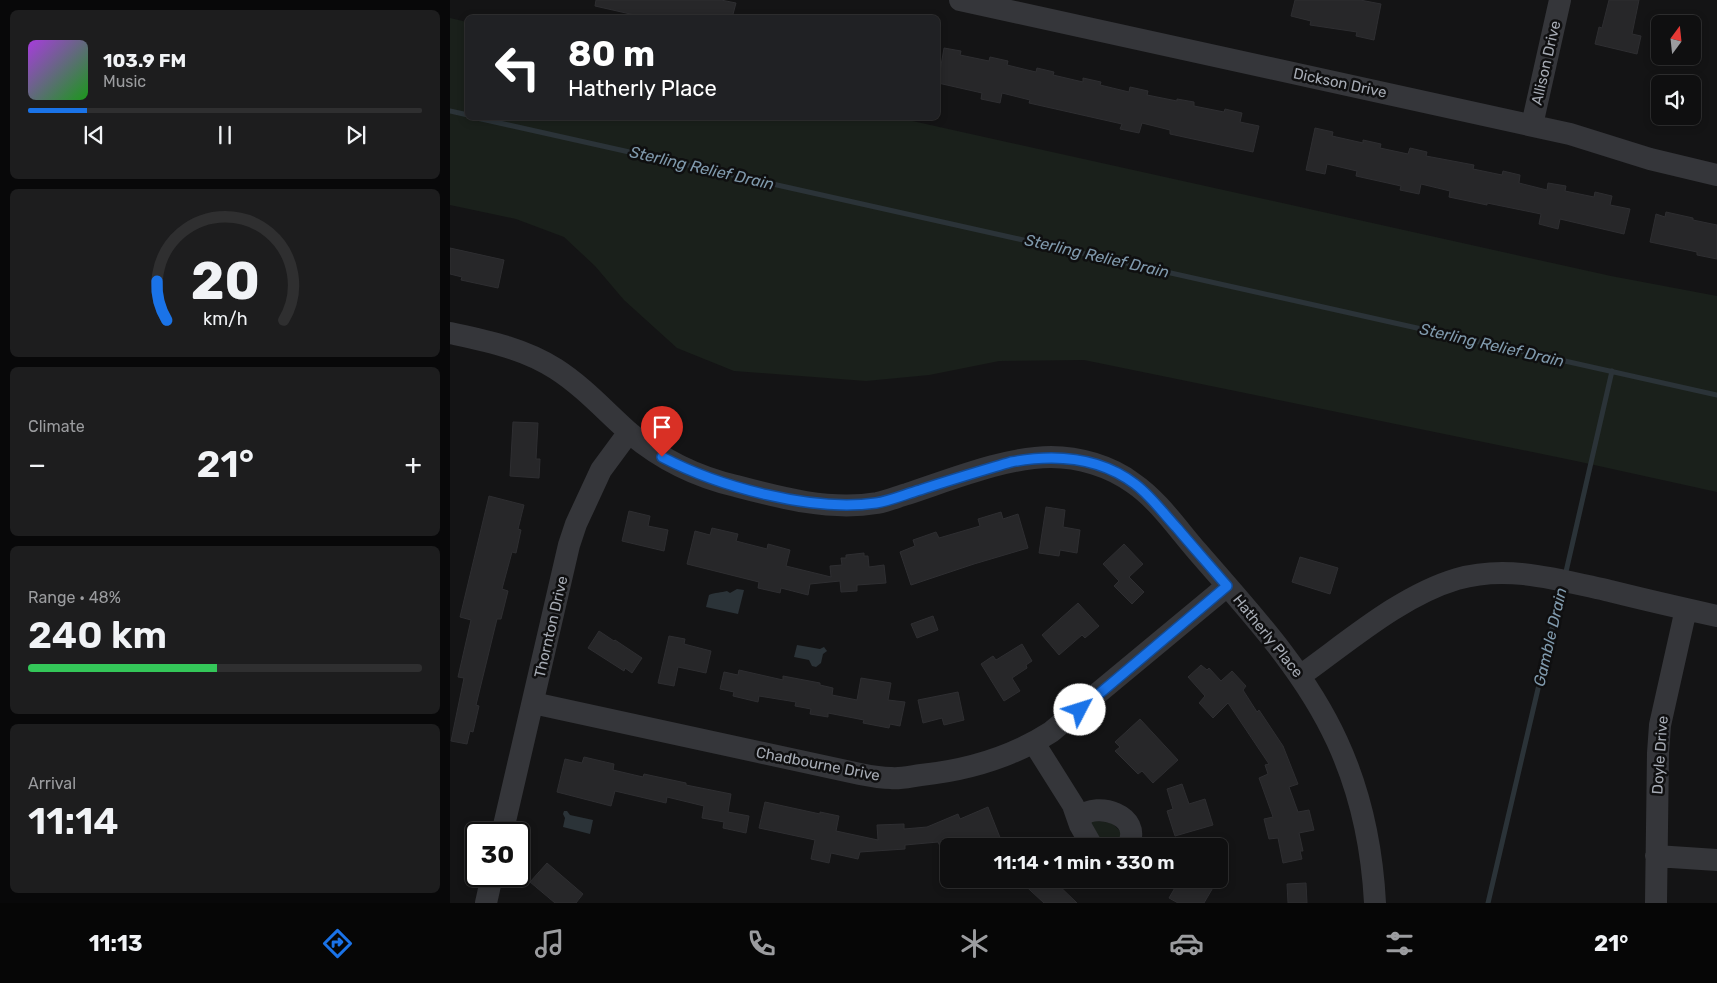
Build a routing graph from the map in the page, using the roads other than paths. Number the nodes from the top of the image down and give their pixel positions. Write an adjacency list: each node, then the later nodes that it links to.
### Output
1 (1560, 0): 3 (street, Allison Drive)
2 (971, 1): 3 (street, Dickson Drive)
3 (1532, 125): 4 (street, Dickson Drive)
4 (1717, 175)
5 (450, 333): 6 (street, Hatherly Place)
6 (629, 432): 7 (street, Hatherly Place); 11 (street, Thornton Drive)
7 (1227, 586): 10 (street, Hatherly Place); 12 (street, Chadbourne Drive)
8 (1686, 609): 9 (street); 10 (street); 17 (street, Doyle Drive)
9 (1717, 616)
10 (1300, 676): 21 (street, Hatherly Place)
11 (533, 703): 12 (street, Chadbourne Drive); 14 (street, Thornton Drive)
12 (1034, 743): 13 (street)
13 (1083, 813): 15 (street); 16 (street)
14 (505, 822)
15 (1090, 838)
16 (1131, 838)
17 (1656, 856): 18 (street); 22 (street, Doyle Drive)
18 (1717, 860)
19 (490, 887): 20 (street)
20 (486, 903)
21 (1375, 903)
22 (1656, 903)

